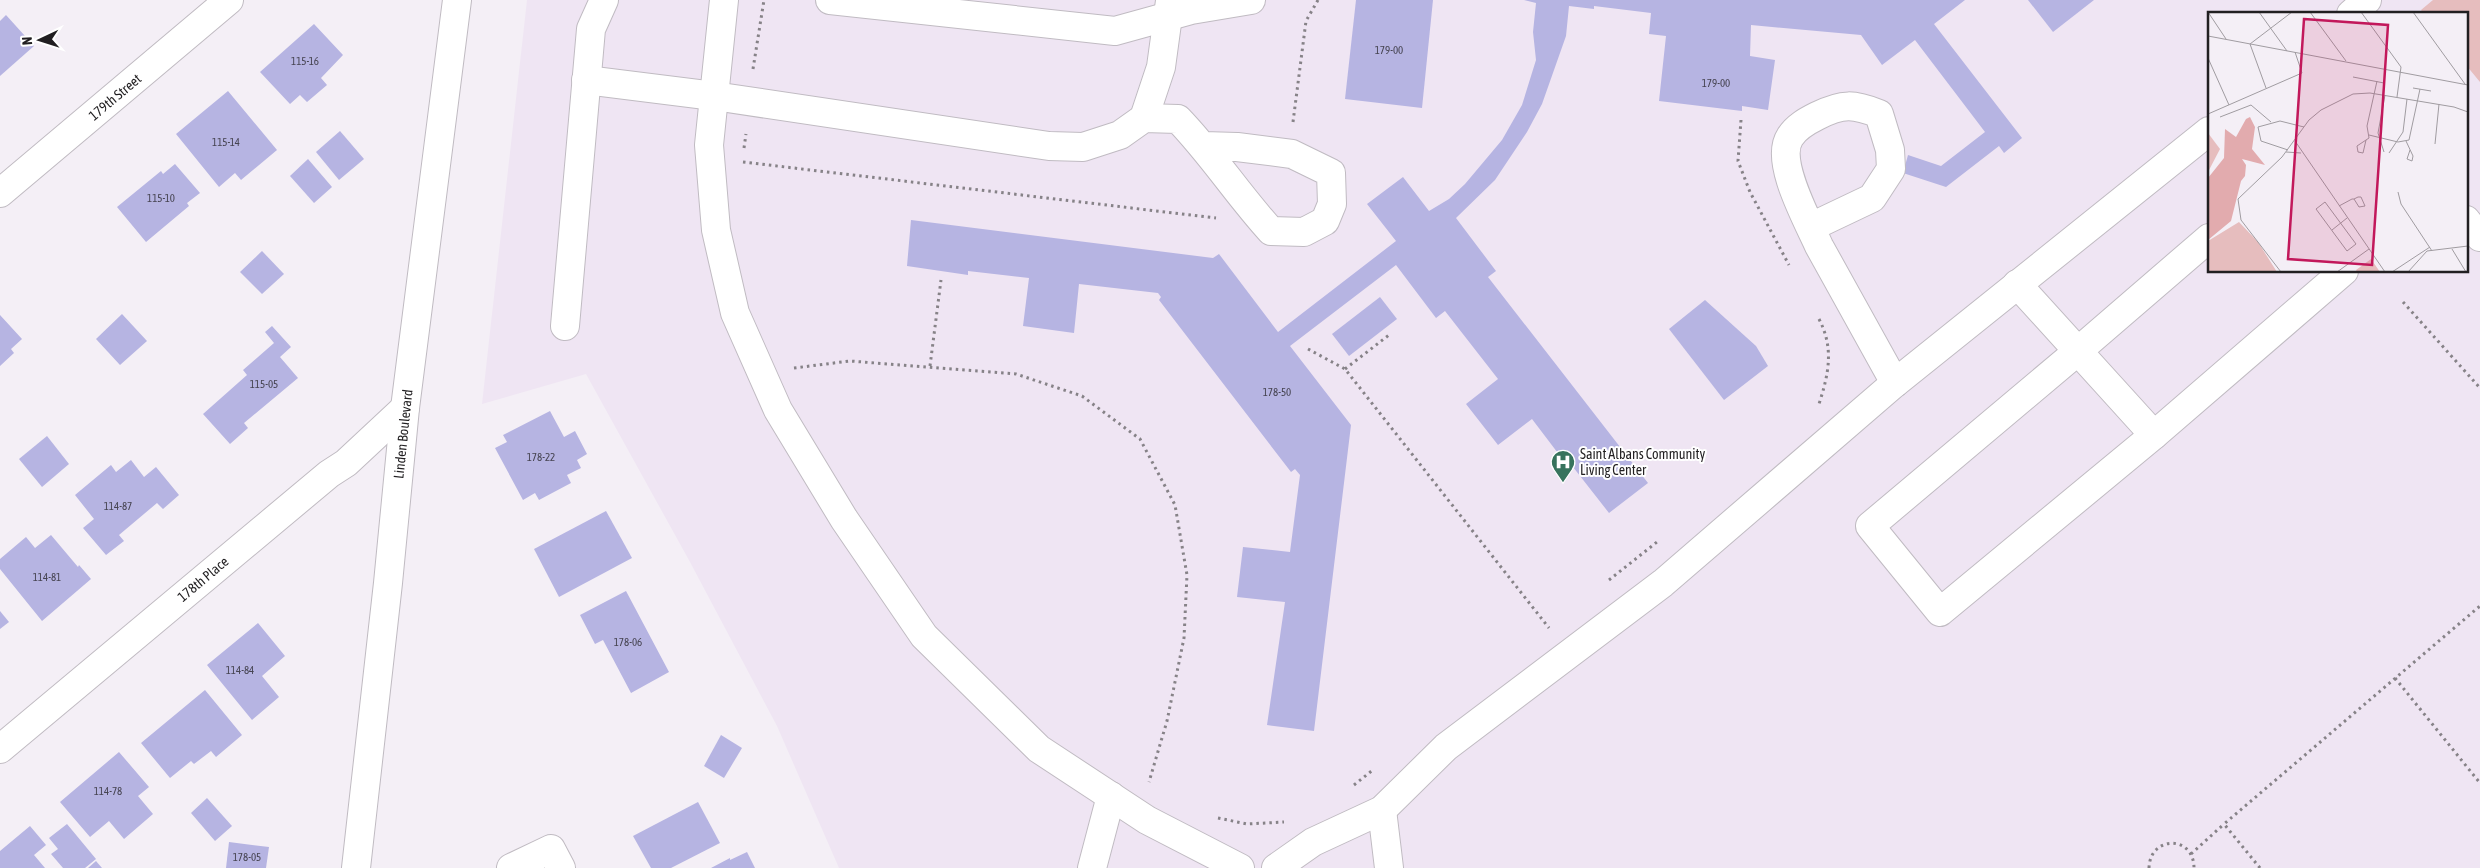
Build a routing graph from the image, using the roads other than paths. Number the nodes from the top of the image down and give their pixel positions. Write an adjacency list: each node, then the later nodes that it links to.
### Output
1 (229, 0): 15 (street, 179th Street)
2 (457, 0): 25 (street, Linden Boulevard)
3 (604, 0): 10 (street)
4 (830, 0): 8 (street)
5 (1251, 0): 8 (street)
6 (2367, 0): 9 (street)
7 (716, 3): 11 (street)
8 (1169, 8): 12 (street)
9 (2353, 12)
10 (586, 80): 11 (street); 22 (street)
11 (714, 96): 12 (street); 28 (street)
12 (1144, 118): 14 (street)
13 (2208, 132): 21 (street)
14 (1204, 146): 14 (street)
15 (0, 193)
16 (2468, 222): 18 (street)
17 (1811, 227): 17 (street); 24 (street)
18 (2480, 237)
19 (2208, 239): 23 (street)
20 (2343, 272): 26 (street)
21 (2016, 284): 23 (street); 24 (street)
22 (565, 326)
23 (2078, 352): 26 (street); 26 (street)
24 (1894, 383): 29 (street)
25 (404, 408): 27 (street, 178th Place); 30 (street, Linden Boulevard)
26 (2154, 435)
27 (0, 749)
28 (1111, 796): 33 (street); 34 (street)
29 (1382, 810): 35 (street); 36 (street)
30 (356, 868)
31 (510, 868): 32 (street)
32 (561, 868)
33 (1092, 868)
34 (1240, 868)
35 (1276, 868)
36 (1390, 868)

